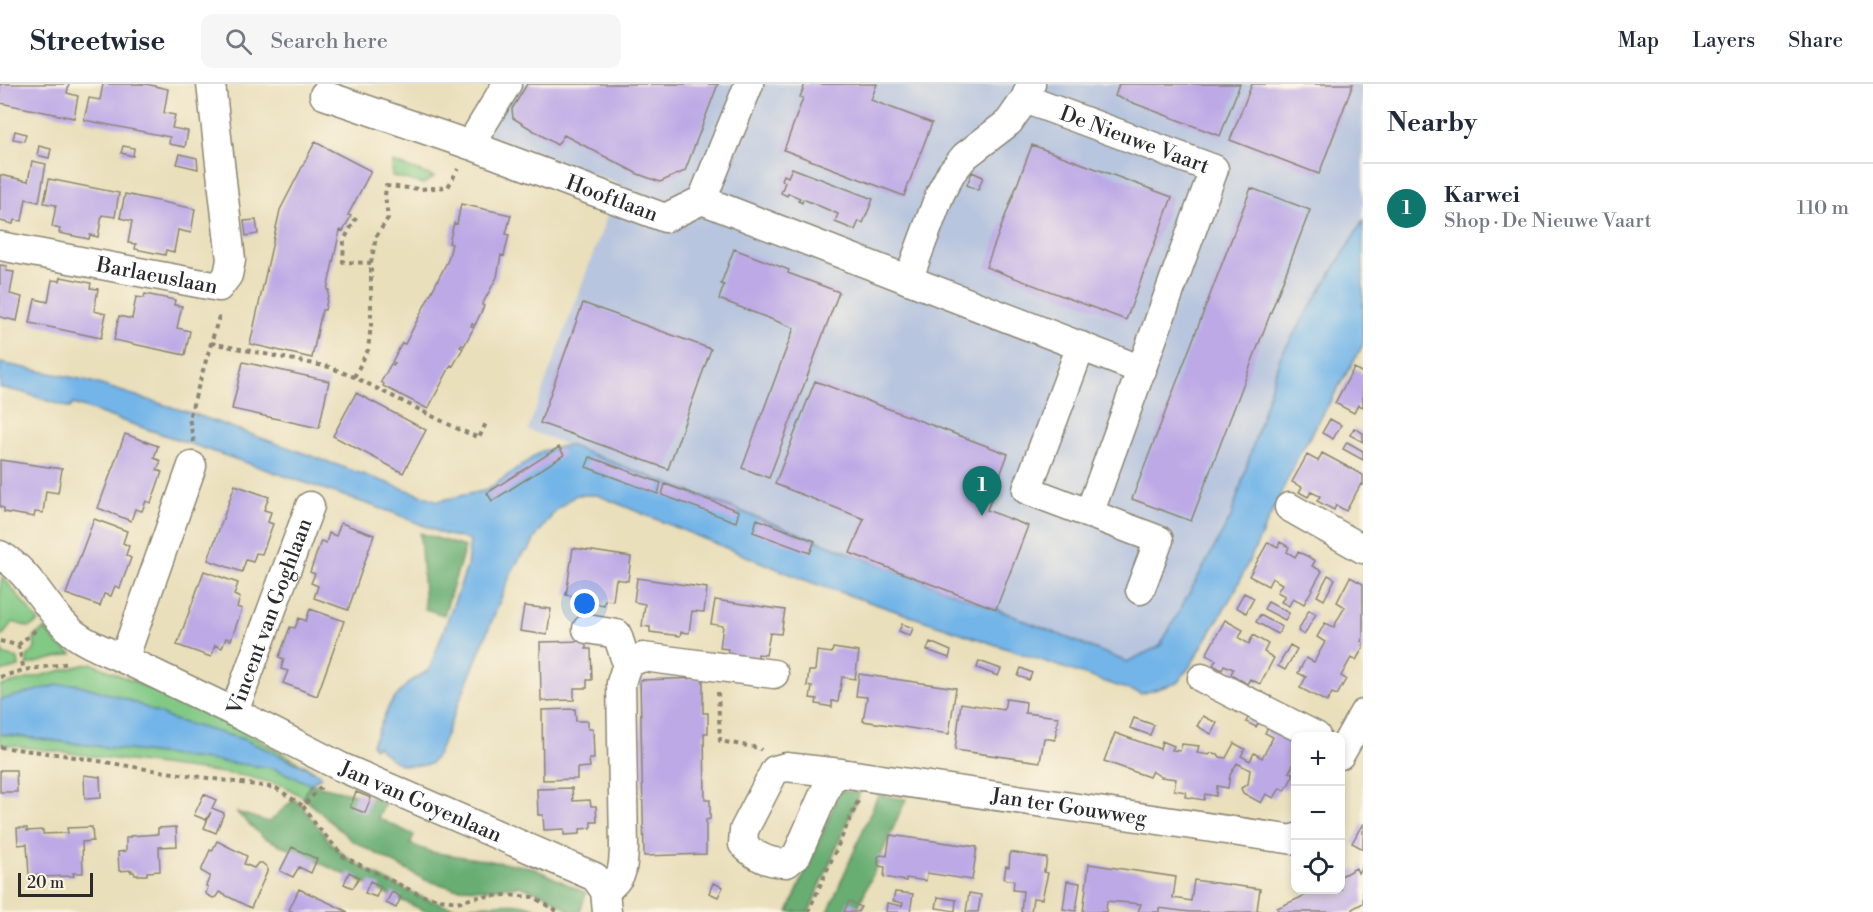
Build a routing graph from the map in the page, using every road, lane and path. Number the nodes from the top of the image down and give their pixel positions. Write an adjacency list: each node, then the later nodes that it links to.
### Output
1 (211, 84): 12 (street, Barlaeuslaan)
2 (507, 84): 6 (street)
3 (748, 84): 7 (street)
4 (1028, 91): 11 (street, De Nieuwe Vaart); 15 (street, De Nieuwe Vaart)
5 (324, 95): 6 (street, Hooftlaan)
6 (470, 145): 7 (street, Hooftlaan); 10 (path)
7 (702, 201): 11 (street)
8 (356, 218): 10 (path)
9 (0, 246): 12 (street, Barlaeuslaan)
10 (371, 263): 16 (path)
11 (908, 280): 14 (street)
12 (219, 287): 13 (path)
13 (211, 343): 16 (path); 18 (path)
14 (1080, 346): 15 (street); 21 (street)
15 (1142, 370): 21 (street, De Nieuwe Vaart)
16 (354, 377): 17 (path)
17 (486, 423)
18 (193, 455): 27 (street)
19 (310, 506): 34 (street, Vincent van Goghlaan)
20 (1288, 507): 22 (street)
21 (1089, 514): 24 (street)
22 (1363, 549)
23 (0, 555): 27 (street, Vincent van Goghlaan)
24 (1140, 590)
25 (587, 629): 28 (street, Jan van Goyenlaan)
26 (0, 641): 30 (path)
27 (111, 653): 30 (path); 34 (street, Vincent van Goghlaan)
28 (627, 664): 29 (street); 45 (street, Jan van Goyenlaan)
29 (717, 667): 31 (street); 40 (path)
30 (24, 670): 32 (path)
31 (774, 674)
32 (0, 677)
33 (1202, 678): 36 (street)
34 (234, 712): 39 (street, Jan van Goyenlaan)
35 (1363, 714): 37 (street)
36 (1308, 732)
37 (1345, 745)
38 (0, 747): 43 (path)
39 (341, 767): 43 (path); 45 (street, Jan van Goyenlaan)
40 (775, 770): 41 (street, Jan ter Gouwweg); 41 (street)
41 (841, 773): 42 (street, Jan ter Gouwweg)
42 (869, 777): 44 (street, Jan ter Gouwweg); 47 (path)
43 (303, 806): 46 (path)
44 (1291, 840)
45 (606, 902)
46 (558, 912)
47 (808, 912)

